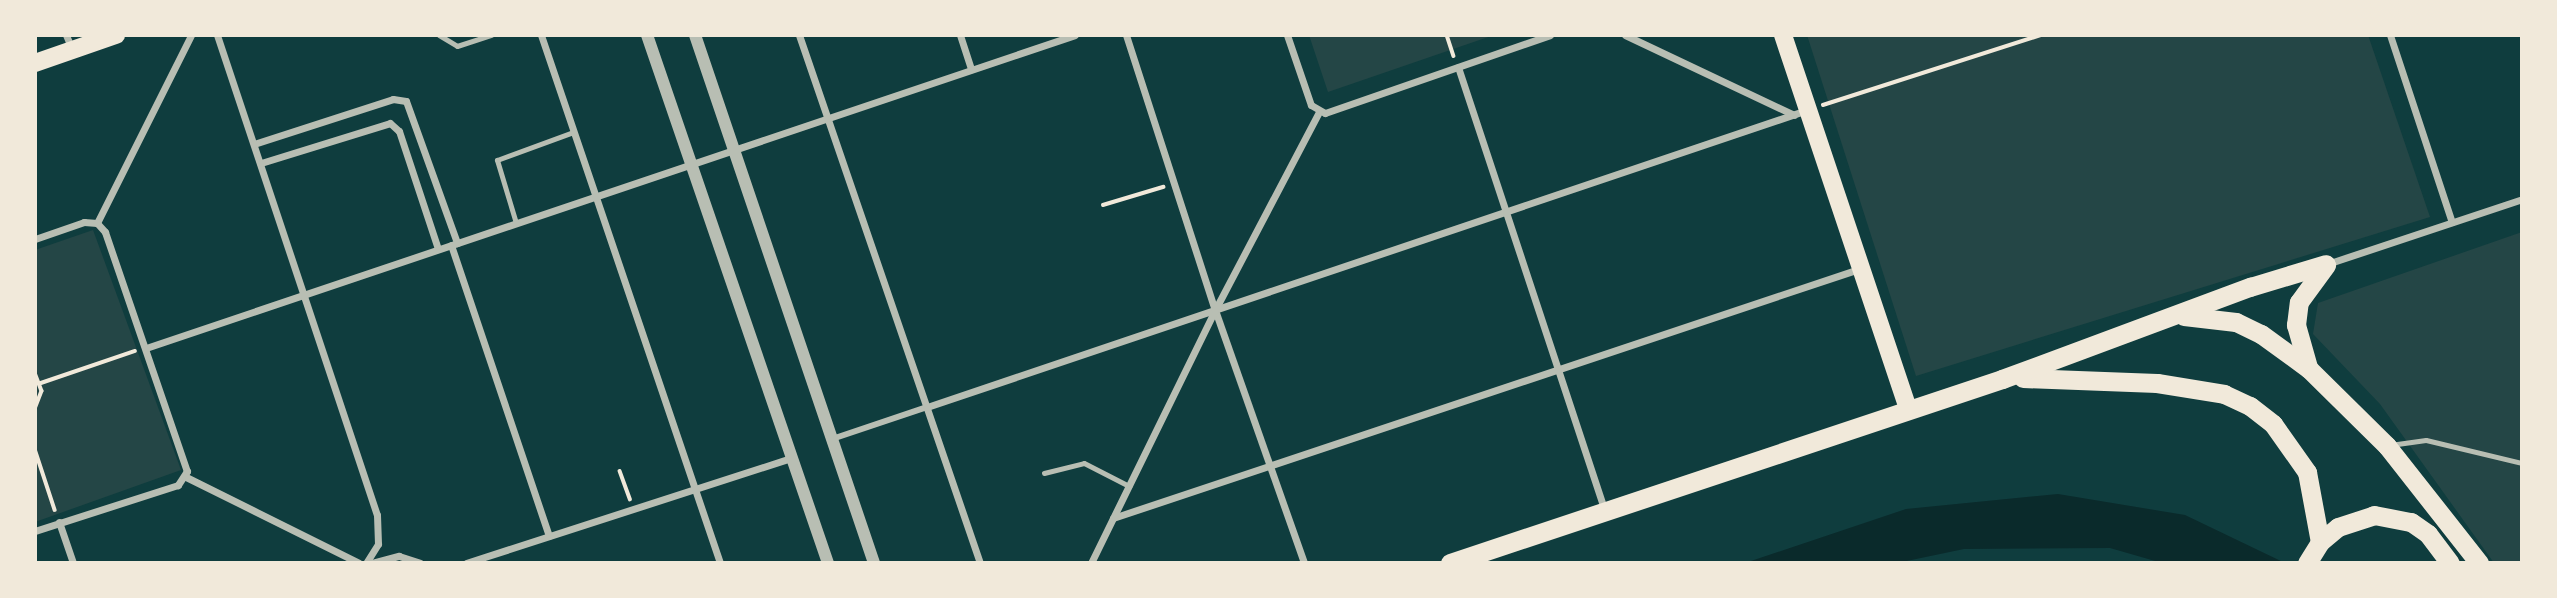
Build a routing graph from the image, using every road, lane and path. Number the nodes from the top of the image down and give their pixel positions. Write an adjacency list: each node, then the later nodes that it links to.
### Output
1 (116, 35): 20 (main road)
2 (191, 35): 38 (street)
3 (217, 35): 28 (street)
4 (439, 35): 5 (lane)
5 (491, 35)
6 (541, 35): 27 (street)
7 (647, 35): 31 (street)
8 (695, 35): 29 (street)
9 (799, 35): 26 (street)
10 (960, 35): 23 (street)
11 (1075, 35): 23 (street)
12 (1126, 35): 32 (street)
13 (1287, 35): 24 (street)
14 (1447, 35): 22 (path)
15 (1550, 35): 22 (street)
16 (1625, 35): 25 (street)
17 (1783, 35): 25 (main road)
18 (2040, 35): 25 (path)
19 (2390, 35): 37 (street)
20 (69, 42): 21 (main road)
21 (35, 63)
22 (1458, 68): 24 (street); 36 (street)
23 (971, 69): 26 (street)
24 (1320, 112): 46 (street)
25 (1801, 112): 36 (street); 44 (main road)
26 (828, 118): 29 (street); 54 (street)
27 (573, 132): 33 (street); 39 (lane)
28 (254, 144): 30 (street); 41 (street)
29 (734, 150): 31 (street); 57 (street)
30 (261, 163): 42 (street); 45 (street)
31 (690, 165): 33 (street); 60 (street)
32 (1175, 183): 35 (path); 46 (street)
33 (594, 197): 39 (street); 67 (street)
34 (2522, 199): 37 (street)
35 (1103, 205)
36 (1506, 212): 46 (street); 50 (street)
37 (2452, 222): 43 (street)
38 (97, 223): 40 (street); 48 (street)
39 (516, 223): 41 (street)
40 (35, 239)
41 (454, 244): 42 (street); 73 (street)
42 (438, 249): 45 (street)
43 (2326, 264): 47 (highway); 49 (highway)
44 (1861, 269): 50 (street); 56 (main road)
45 (306, 294): 48 (street); 77 (street)
46 (1214, 310): 54 (street); 62 (street); 66 (street)
47 (2176, 316): 49 (highway); 52 (highway)
48 (146, 348): 53 (path); 65 (street)
49 (2309, 369): 58 (highway)
50 (1558, 370): 62 (street); 69 (street)
51 (35, 373): 53 (path)
52 (2002, 379): 56 (highway); 74 (highway)
53 (41, 383): 55 (path)
54 (927, 407): 57 (street); 84 (street)
55 (35, 409)
56 (1908, 409): 69 (highway)
57 (832, 439): 83 (street)
58 (2387, 446): 61 (lane); 89 (highway)
59 (35, 449): 71 (path)
60 (792, 457): 67 (street); 82 (street)
61 (2522, 463)
62 (1269, 467): 70 (street); 86 (street)
63 (620, 471): 68 (path)
64 (1044, 473): 66 (lane)
65 (186, 477): 71 (street); 76 (street)
66 (1129, 486): 70 (street)
67 (695, 489): 68 (street); 81 (street)
68 (634, 509): 73 (street)
69 (1604, 511): 87 (highway)
70 (1113, 519): 85 (street)
71 (59, 522): 72 (street); 75 (street)
72 (35, 531)
73 (549, 536): 80 (street)
74 (2315, 550): 88 (highway)
75 (73, 563)
76 (359, 563)
77 (366, 563)
78 (372, 563): 79 (street)
79 (420, 563)
80 (466, 563)
81 (720, 563)
82 (828, 563)
83 (874, 563)
84 (980, 563)
85 (1091, 563)
86 (1304, 563)
87 (1450, 563)
88 (2450, 563)
89 (2479, 563)

